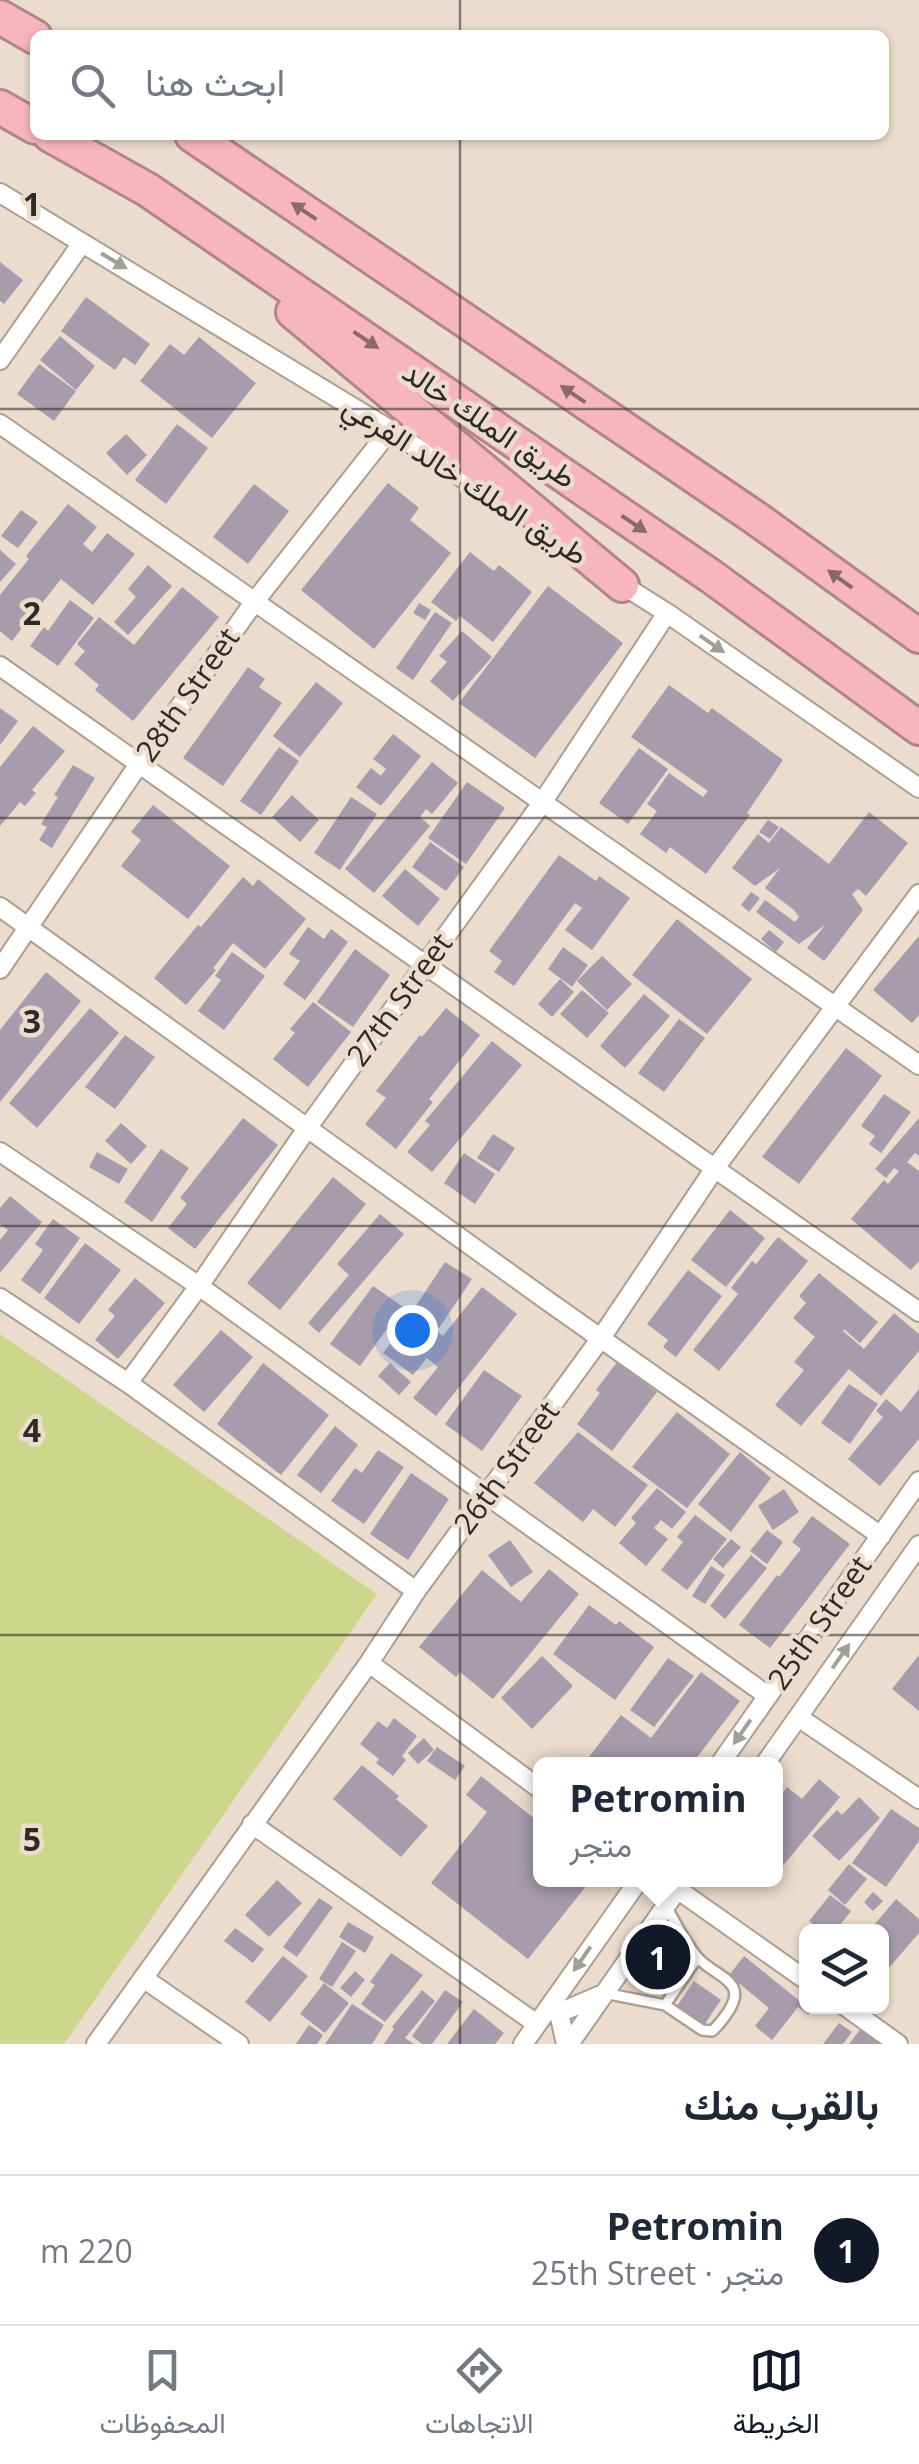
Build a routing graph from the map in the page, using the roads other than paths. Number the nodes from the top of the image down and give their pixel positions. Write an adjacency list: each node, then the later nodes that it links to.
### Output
1 (0, 17): 2 (highway)
2 (30, 34)
3 (0, 107): 4 (highway)
4 (30, 124)
5 (59, 140): 7 (highway, طريق الملك خالد)
6 (199, 140): 16 (highway, one-way to 6)
7 (148, 190): 13 (highway); 18 (highway, طريق الملك خالد, one-way to 18)
8 (0, 193): 9 (street, طريق الملك خالد الفرعي)
9 (82, 242): 10 (street); 12 (street, طريق الملك خالد الفرعي, one-way to 12)
10 (0, 360)
11 (0, 424): 14 (street)
12 (390, 430): 13 (street, طريق الملك خالد الفرعي); 14 (street, 28th Street)
13 (622, 584): 15 (street, طريق الملك خالد الفرعي)
14 (255, 600): 19 (street, 28th Street); 21 (street)
15 (668, 613): 20 (street, طريق الملك خالد الفرعي, one-way to 20); 21 (street, 27th Street)
16 (919, 636)
17 (0, 666): 19 (street)
18 (919, 728)
19 (139, 764): 24 (street, 28th Street); 25 (street)
20 (919, 788)
21 (542, 803): 25 (street, 27th Street); 27 (street)
22 (919, 894): 27 (street, 26th Street)
23 (0, 908): 24 (street)
24 (28, 926): 26 (street, 28th Street); 29 (street)
25 (426, 964): 29 (street, 27th Street); 31 (street)
26 (0, 970)
27 (834, 1006): 28 (street); 31 (street, 26th Street)
28 (919, 1065)
29 (308, 1127): 32 (street, 27th Street); 35 (street)
30 (0, 1152): 32 (street)
31 (715, 1168): 34 (street); 35 (street, 26th Street)
32 (199, 1286): 36 (street, 27th Street); 38 (street)
33 (0, 1298): 36 (street)
34 (919, 1312)
35 (601, 1338): 38 (street, 26th Street); 39 (street)
36 (128, 1383): 41 (street)
37 (919, 1481): 39 (street, 25th Street)
38 (488, 1496): 41 (street, 26th Street); 43 (street)
39 (881, 1536): 43 (street, 25th Street)
40 (919, 1545): 44 (street, 25th Street, one-way to 40)
41 (416, 1591): 42 (street, 26th Street)
42 (369, 1663): 47 (street); 49 (street, 26th Street)
43 (768, 1696): 45 (street, 25th Street, one-way to 45)
44 (798, 1717): 46 (street, 25th Street); 48 (street)
45 (725, 1757)
46 (770, 1757)
47 (533, 1785)
48 (919, 1799)
49 (252, 1824): 56 (street, 26th Street); 60 (street)
50 (633, 1887): 60 (street, one-way to 60)
51 (679, 1887): 53 (street)
52 (685, 1887): 55 (street)
53 (666, 1906): 54 (lane); 57 (street)
54 (697, 1958): 58 (lane); 58 (lane)
55 (799, 1975)
56 (142, 1978): 61 (street, 26th Street); 62 (street)
57 (604, 1993): 58 (lane); 64 (street)
58 (665, 2004)
59 (856, 2014): 65 (street)
60 (537, 2024): 63 (street)
61 (96, 2044)
62 (239, 2044)
63 (523, 2044)
64 (567, 2044)
65 (898, 2044)

